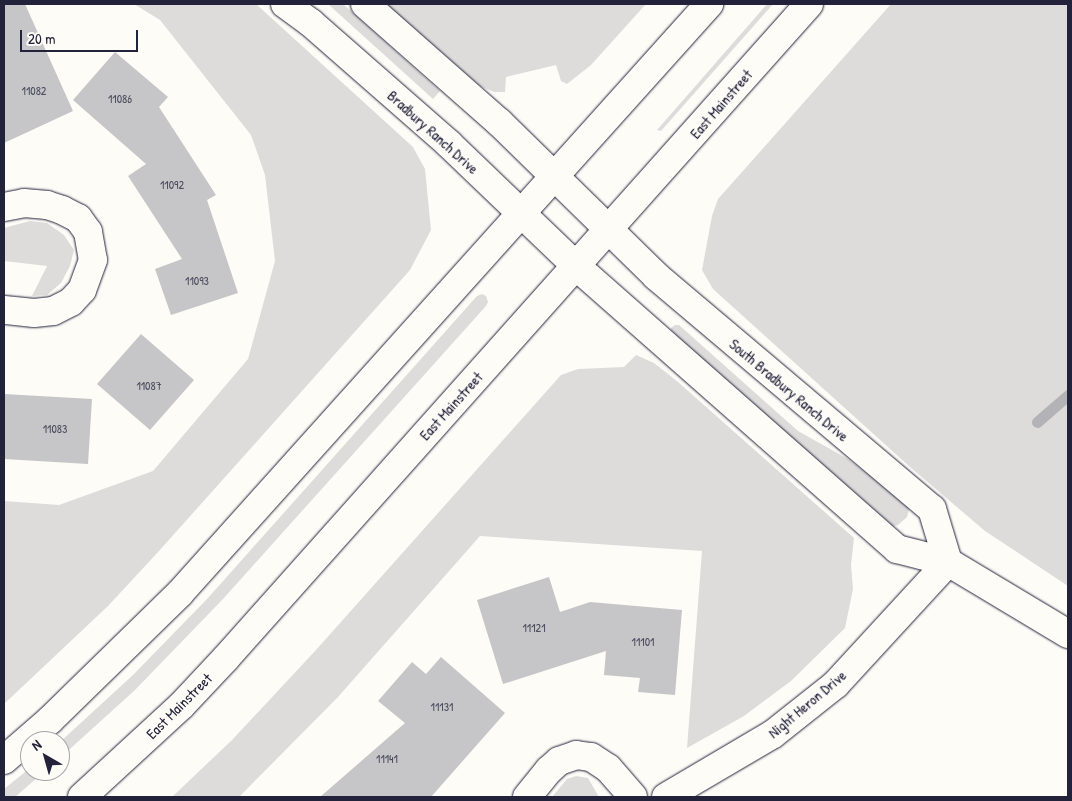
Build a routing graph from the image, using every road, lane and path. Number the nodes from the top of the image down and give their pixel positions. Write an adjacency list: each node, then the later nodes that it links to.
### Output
1 (285, 4): 7 (street, Bradbury Ranch Drive)
2 (365, 4): 5 (street)
3 (710, 4): 5 (street)
4 (810, 4): 8 (street, East Mainstreet)
5 (555, 176): 7 (street); 8 (street)
6 (4, 207): 10 (street)
7 (521, 215): 9 (street, Bradbury Ranch Drive); 13 (street)
8 (609, 231): 9 (street, East Mainstreet); 11 (street, South Bradbury Ranch Drive)
9 (576, 266): 11 (street); 14 (street, East Mainstreet)
10 (4, 310)
11 (948, 562): 12 (street); 17 (street, Night Heron Drive)
12 (1068, 634)
13 (4, 760)
14 (82, 797)
15 (528, 797): 16 (street)
16 (633, 797)
17 (666, 797)

